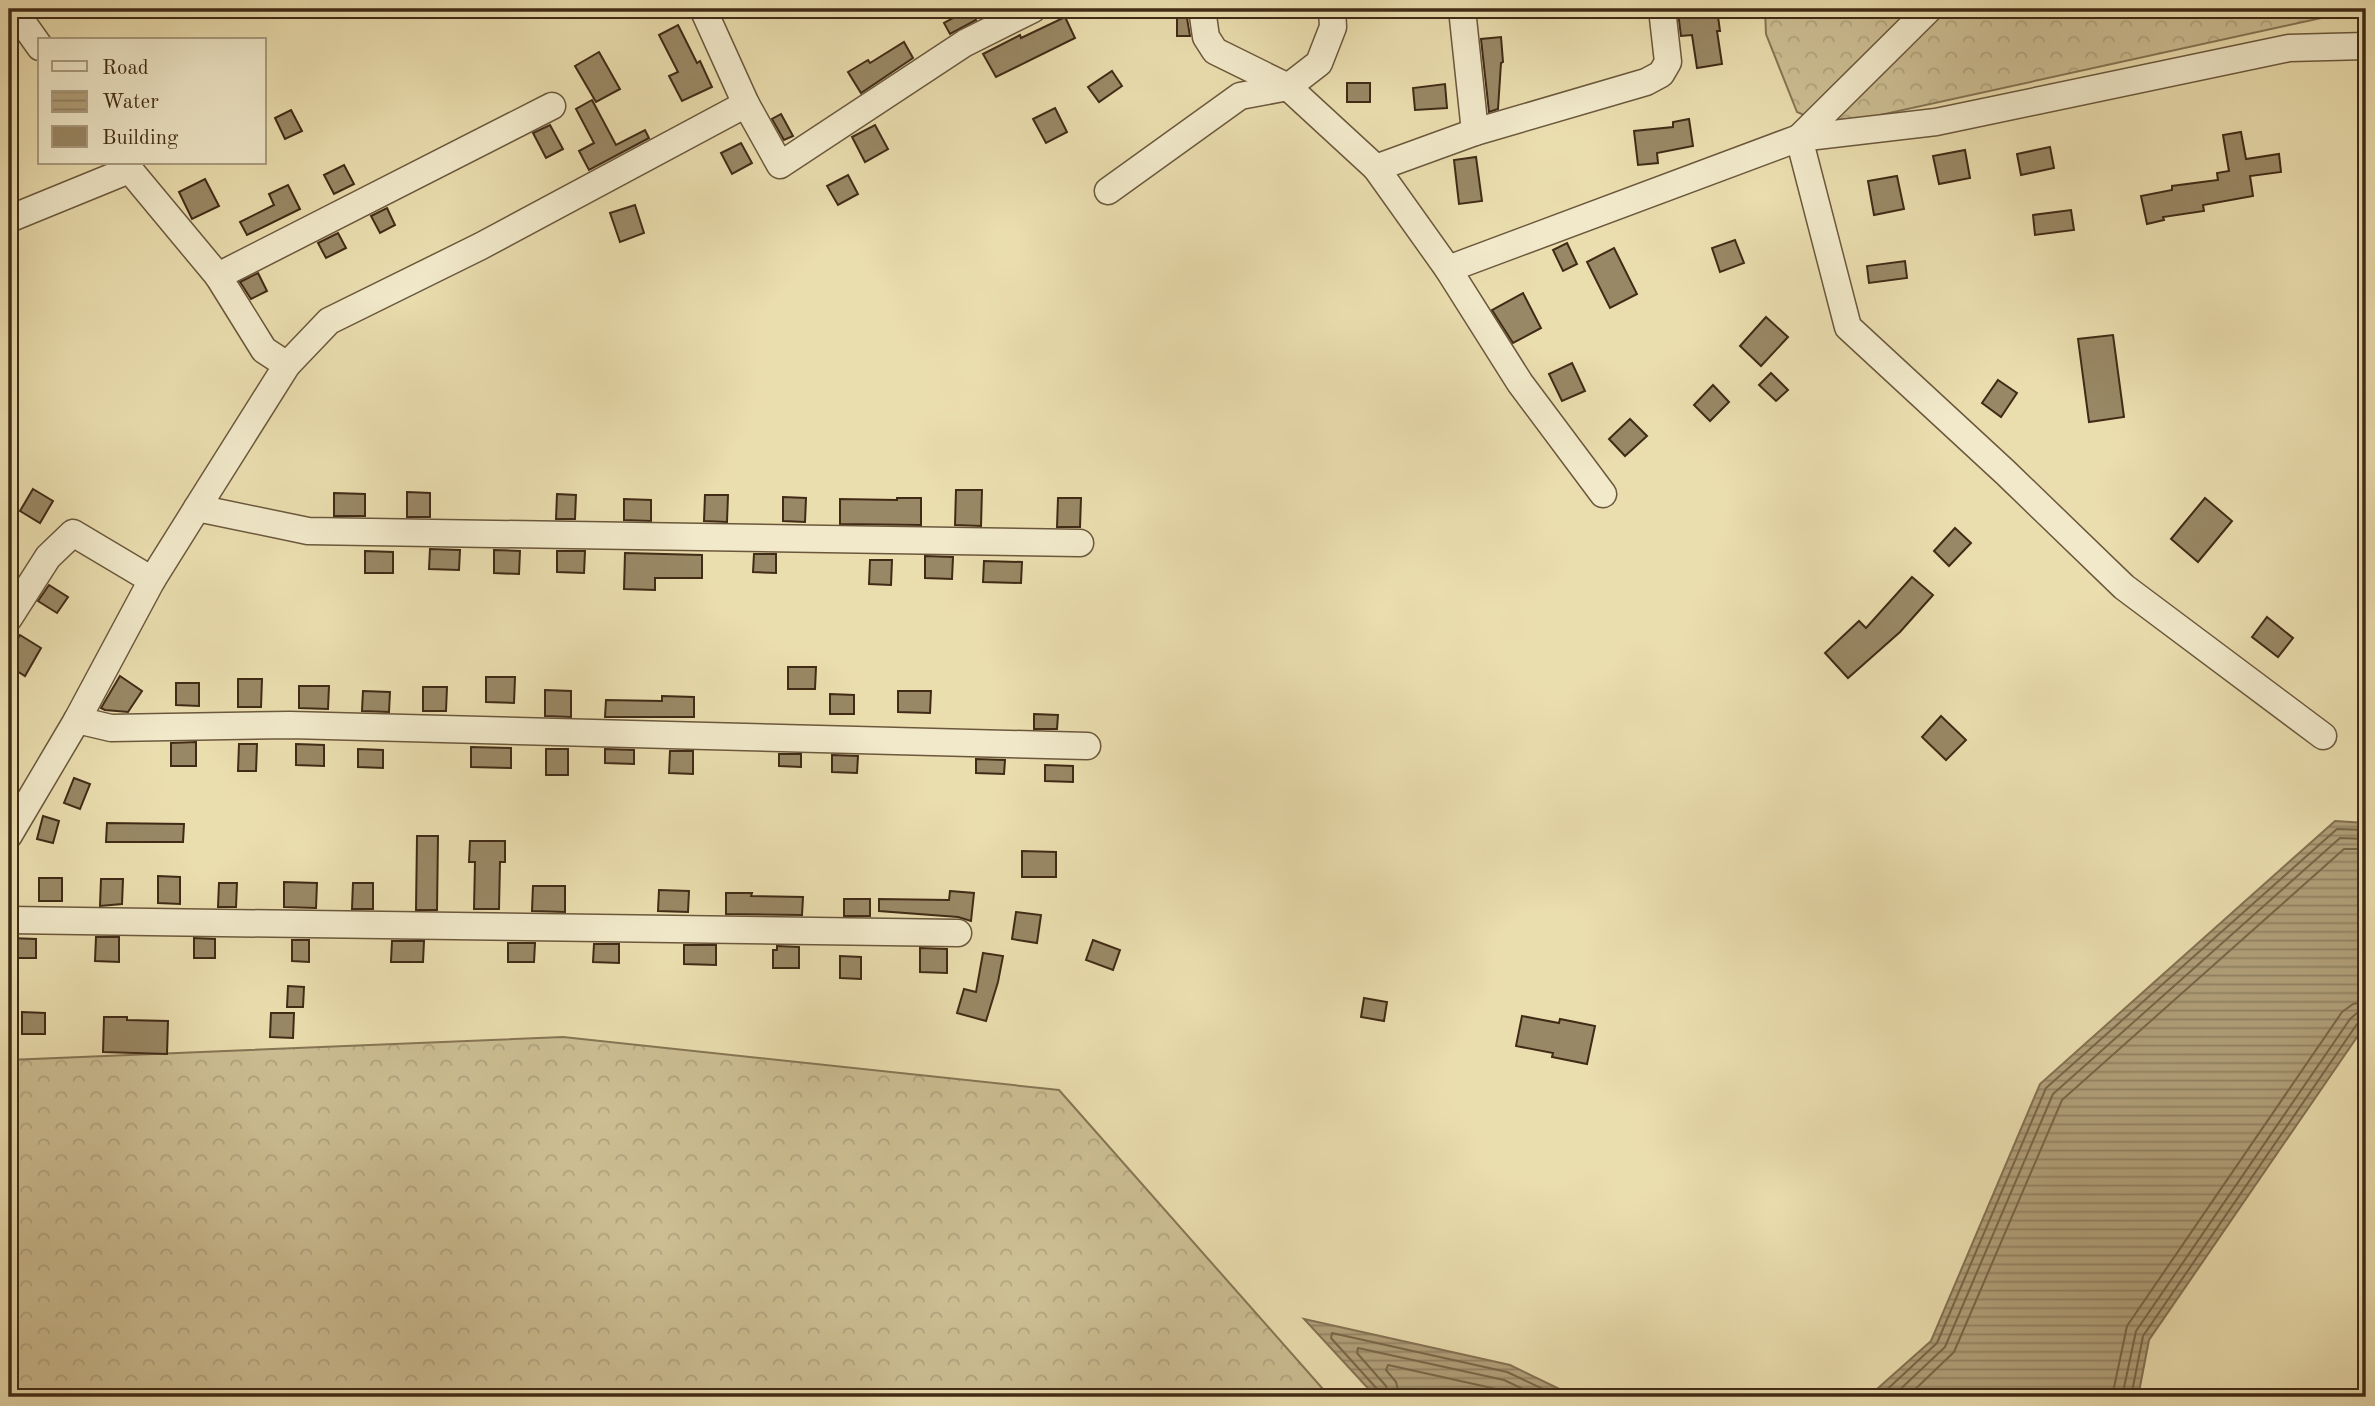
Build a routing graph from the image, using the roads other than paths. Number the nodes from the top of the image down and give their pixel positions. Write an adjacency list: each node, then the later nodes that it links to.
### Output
1 (20, 9): 9 (street)
2 (703, 9): 12 (street)
3 (1033, 9): 12 (street)
4 (1202, 9): 11 (street)
5 (1332, 9): 11 (street)
6 (1462, 9): 14 (street)
7 (1662, 9): 14 (street)
8 (1929, 9): 15 (street)
9 (38, 44)
10 (2366, 46): 15 (street)
11 (1287, 87): 17 (street); 18 (street)
12 (746, 104): 22 (street)
13 (552, 106): 21 (street)
14 (1475, 132): 17 (street)
15 (1799, 138): 20 (street); 29 (street)
16 (127, 166): 19 (street); 21 (street)
17 (1376, 168): 20 (street)
18 (1108, 191)
19 (9, 219)
20 (1448, 269): 23 (street)
21 (218, 276): 22 (street)
22 (287, 365): 24 (street)
23 (1603, 494)
24 (197, 508): 25 (street); 26 (street)
25 (1080, 543)
26 (152, 580): 27 (street); 28 (street)
27 (9, 618)
28 (77, 720): 30 (street); 31 (street)
29 (2323, 736)
30 (1087, 747)
31 (9, 835)
32 (9, 920): 33 (street)
33 (958, 933)

